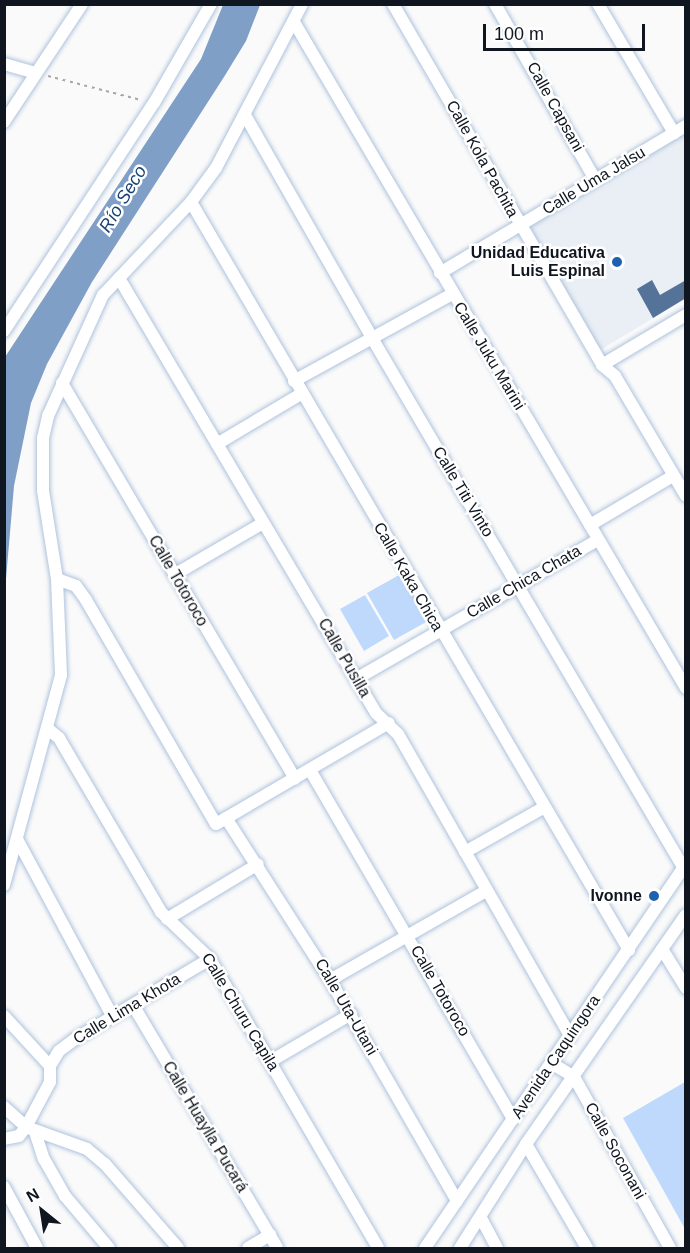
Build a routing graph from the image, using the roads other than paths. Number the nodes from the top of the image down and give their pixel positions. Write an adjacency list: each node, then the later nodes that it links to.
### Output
1 (82, 4): 9 (street)
2 (211, 4): 21 (street)
3 (302, 4): 7 (street)
4 (393, 4): 16 (street, Calle Kola Pachita)
5 (495, 4): 14 (street, Calle Capsani)
6 (598, 4): 13 (street)
7 (294, 22): 10 (street); 17 (street, Calle Juku Marini)
8 (4, 64): 9 (street)
9 (36, 73): 11 (street)
10 (245, 115): 15 (street); 22 (street, Calle Titi Vinto)
11 (4, 122)
12 (686, 126): 13 (street, Calle Uma Jalsu)
13 (674, 133): 14 (street, Calle Uma Jalsu)
14 (595, 179): 16 (street, Calle Uma Jalsu)
15 (191, 202): 18 (street); 24 (street, Calle Kaka Chica)
16 (519, 225): 17 (street, Calle Uma Jalsu); 23 (street, Calle Kola Pachita)
17 (440, 273): 19 (street, Calle Juku Marini)
18 (119, 278): 25 (street); 27 (street, Calle Pusilla)
19 (452, 294): 22 (street); 31 (street, Calle Juku Marini)
20 (684, 320): 23 (street)
21 (5, 331)
22 (372, 338): 24 (street); 35 (street, Calle Titi Vinto)
23 (602, 365): 28 (street, Calle Kola Pachita)
24 (294, 381): 26 (street, Calle Kaka Chica)
25 (62, 383): 33 (street, Calle Totoroco); 34 (street)
26 (301, 394): 27 (street); 36 (street, Calle Kaka Chica)
27 (217, 444): 30 (street, Calle Pusilla)
28 (673, 476): 29 (street, Calle Kola Pachita); 31 (street)
29 (686, 496)
30 (263, 523): 33 (street); 37 (street, Calle Pusilla)
31 (590, 525): 32 (street, Calle Juku Marini)
32 (598, 540): 35 (street, Calle Chica Chata); 38 (street, Calle Juku Marini)
33 (174, 575): 42 (street, Calle Totoroco)
34 (57, 579): 40 (street); 44 (street, Calle Uta-Utani)
35 (518, 585): 36 (street, Calle Chica Chata); 48 (street, Calle Titi Vinto)
36 (440, 632): 37 (street, Calle Chica Chata); 43 (street, Calle Kaka Chica)
37 (356, 679): 39 (street, Calle Pusilla)
38 (686, 688)
39 (389, 723): 41 (street); 46 (street, Calle Pusilla)
40 (48, 729): 45 (street); 52 (street, Calle Churu Capila)
41 (310, 770): 42 (street); 53 (street, Calle Totoroco)
42 (295, 779): 44 (street)
43 (543, 808): 46 (street); 55 (street, Calle Kaka Chica)
44 (221, 821): 47 (street, Calle Uta-Utani)
45 (17, 839): 49 (street); 62 (street)
46 (465, 852): 50 (street, Calle Pusilla)
47 (258, 864): 52 (street); 57 (street, Calle Uta-Utani)
48 (684, 865): 55 (street, Avenida Caquingora)
49 (4, 885)
50 (486, 891): 53 (street); 63 (street, Calle Pusilla)
51 (686, 915): 54 (street, Avenida Caquingora)
52 (167, 919): 56 (street, Calle Churu Capila)
53 (408, 934): 57 (street); 69 (street, Calle Totoroco)
54 (662, 949): 58 (street); 67 (street, Avenida Caquingora)
55 (629, 950): 63 (street, Avenida Caquingora)
56 (210, 959): 59 (street, Calle Lima Khota); 64 (street, Calle Churu Capila)
57 (330, 980): 60 (street, Calle Uta-Utani)
58 (686, 988)
59 (132, 1005): 62 (street, Calle Lima Khota); 76 (street, Calle Huaylla Pucará)
60 (351, 1014): 64 (street); 74 (street, Calle Uta-Utani)
61 (4, 1016): 66 (street)
62 (113, 1017): 66 (street, Calle Lima Khota)
63 (570, 1036): 65 (street, Avenida Caquingora)
64 (270, 1061): 82 (street, Calle Churu Capila)
65 (551, 1063): 67 (street, Calle Soconani); 69 (street, Avenida Caquingora)
66 (50, 1066): 70 (street)
67 (574, 1077): 72 (street, Avenida Caquingora); 87 (street, Calle Soconani)
68 (4, 1107): 70 (street)
69 (513, 1119): 74 (street, Avenida Caquingora)
70 (31, 1130): 71 (street); 78 (street); 79 (street)
71 (4, 1139)
72 (526, 1144): 75 (street, Avenida Caquingora); 86 (street)
73 (4, 1187): 77 (street)
74 (457, 1201): 83 (street, Avenida Caquingora)
75 (481, 1218): 84 (street, Avenida Caquingora); 85 (street)
76 (270, 1235): 80 (street); 81 (street, Calle Huaylla Pucará)
77 (37, 1248)
78 (109, 1248)
79 (178, 1248)
80 (248, 1248)
81 (278, 1248)
82 (378, 1248)
83 (425, 1248)
84 (460, 1248)
85 (497, 1248)
86 (587, 1248)
87 (670, 1248)

